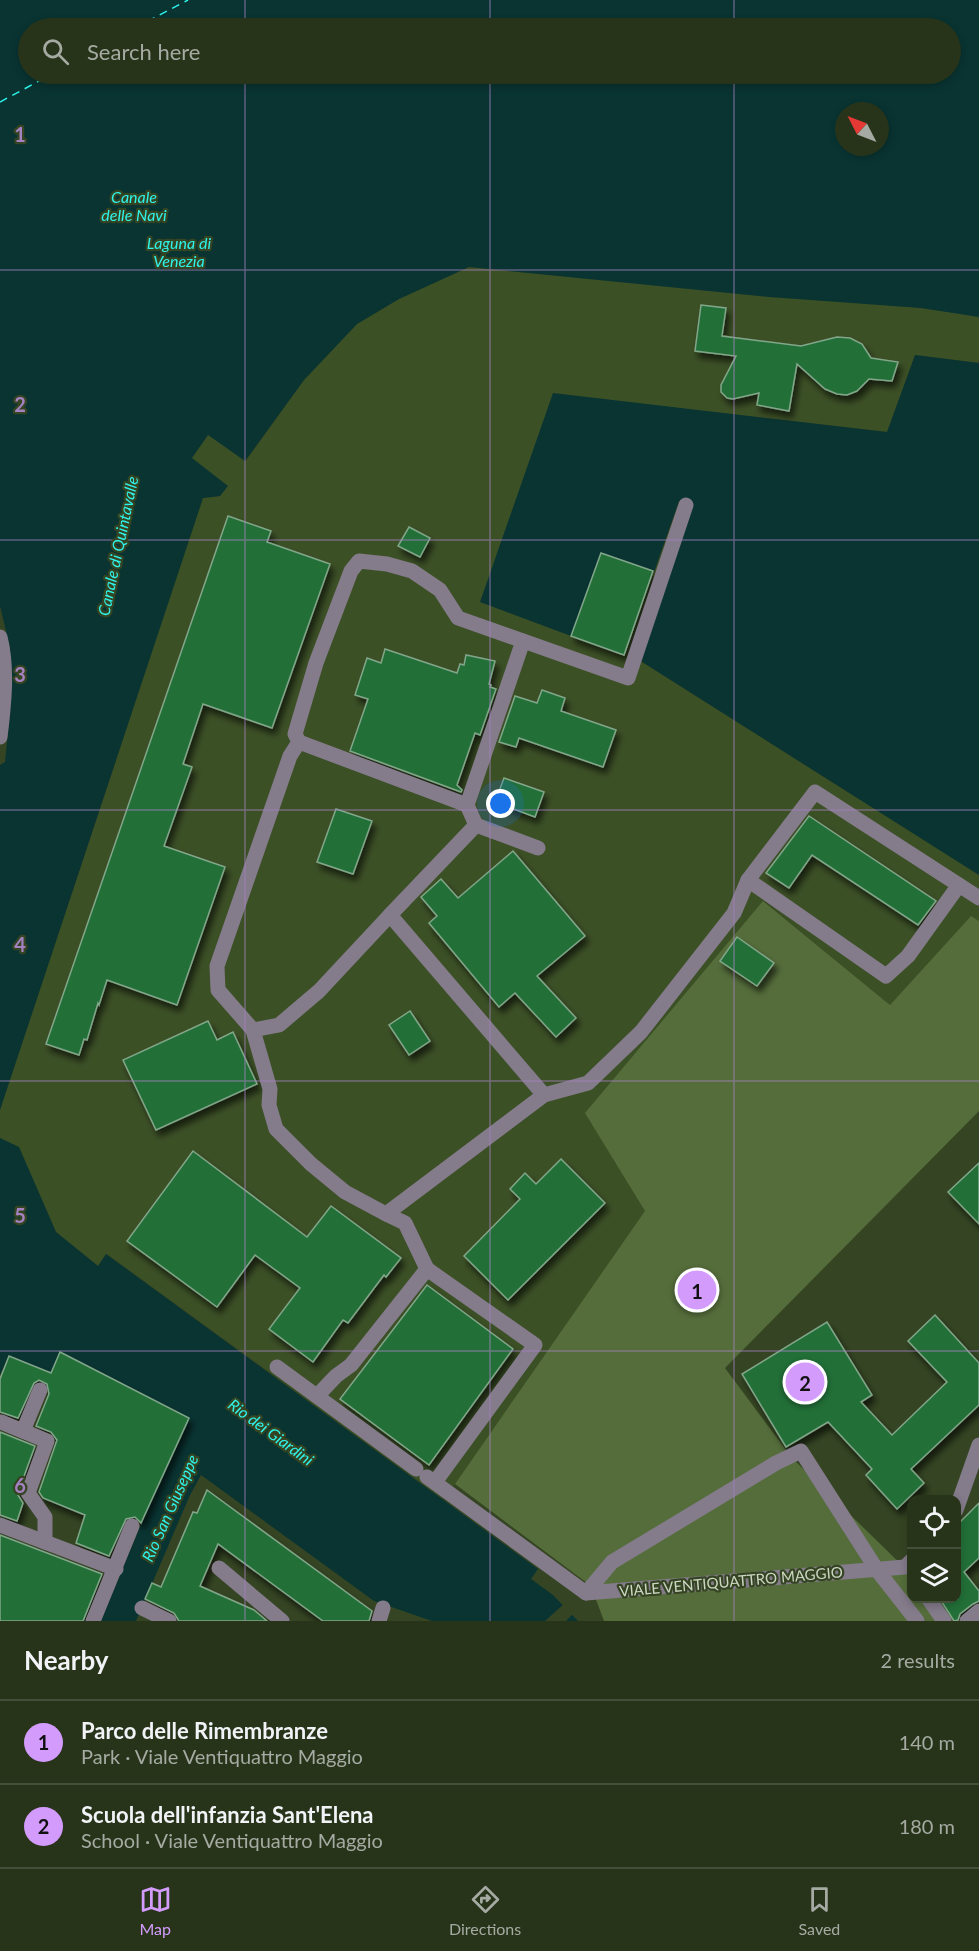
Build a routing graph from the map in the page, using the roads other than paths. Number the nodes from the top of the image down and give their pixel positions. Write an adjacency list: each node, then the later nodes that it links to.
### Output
1 (686, 505): 3 (street)
2 (0, 637): 4 (street)
3 (523, 640): 5 (street); 6 (street)
4 (0, 737)
5 (299, 742): 6 (street); 13 (street)
6 (467, 805): 7 (street)
7 (476, 825): 8 (street); 12 (street)
8 (538, 848)
9 (748, 880): 10 (street); 10 (street); 14 (street)
10 (959, 885): 11 (street)
11 (979, 898)
12 (390, 915): 13 (street); 14 (street)
13 (253, 1030): 15 (street)
14 (544, 1095): 15 (street)
15 (386, 1214): 16 (street)
16 (428, 1269): 19 (street); 23 (street)
17 (277, 1367): 19 (street)
18 (40, 1390): 21 (street)
19 (317, 1396): 23 (street)
20 (1, 1422): 21 (street)
21 (23, 1431): 27 (street)
22 (978, 1449): 24 (street)
23 (430, 1475): 32 (street)
24 (961, 1498)
25 (0, 1525): 27 (street)
26 (132, 1526): 28 (street)
27 (45, 1542): 28 (street)
28 (112, 1568): 35 (street)
29 (219, 1568): 37 (street)
30 (907, 1568): 31 (street, VIALE VENTIQUATTRO MAGGIO)
31 (877, 1570): 32 (street, VIALE VENTIQUATTRO MAGGIO); 32 (street, VIALE VENTIQUATTRO MAGGIO); 38 (street)
32 (586, 1593)
33 (931, 1603): 39 (street)
34 (142, 1608): 36 (street)
35 (93, 1621)
36 (169, 1621)
37 (282, 1621)
38 (917, 1621)
39 (944, 1621)

